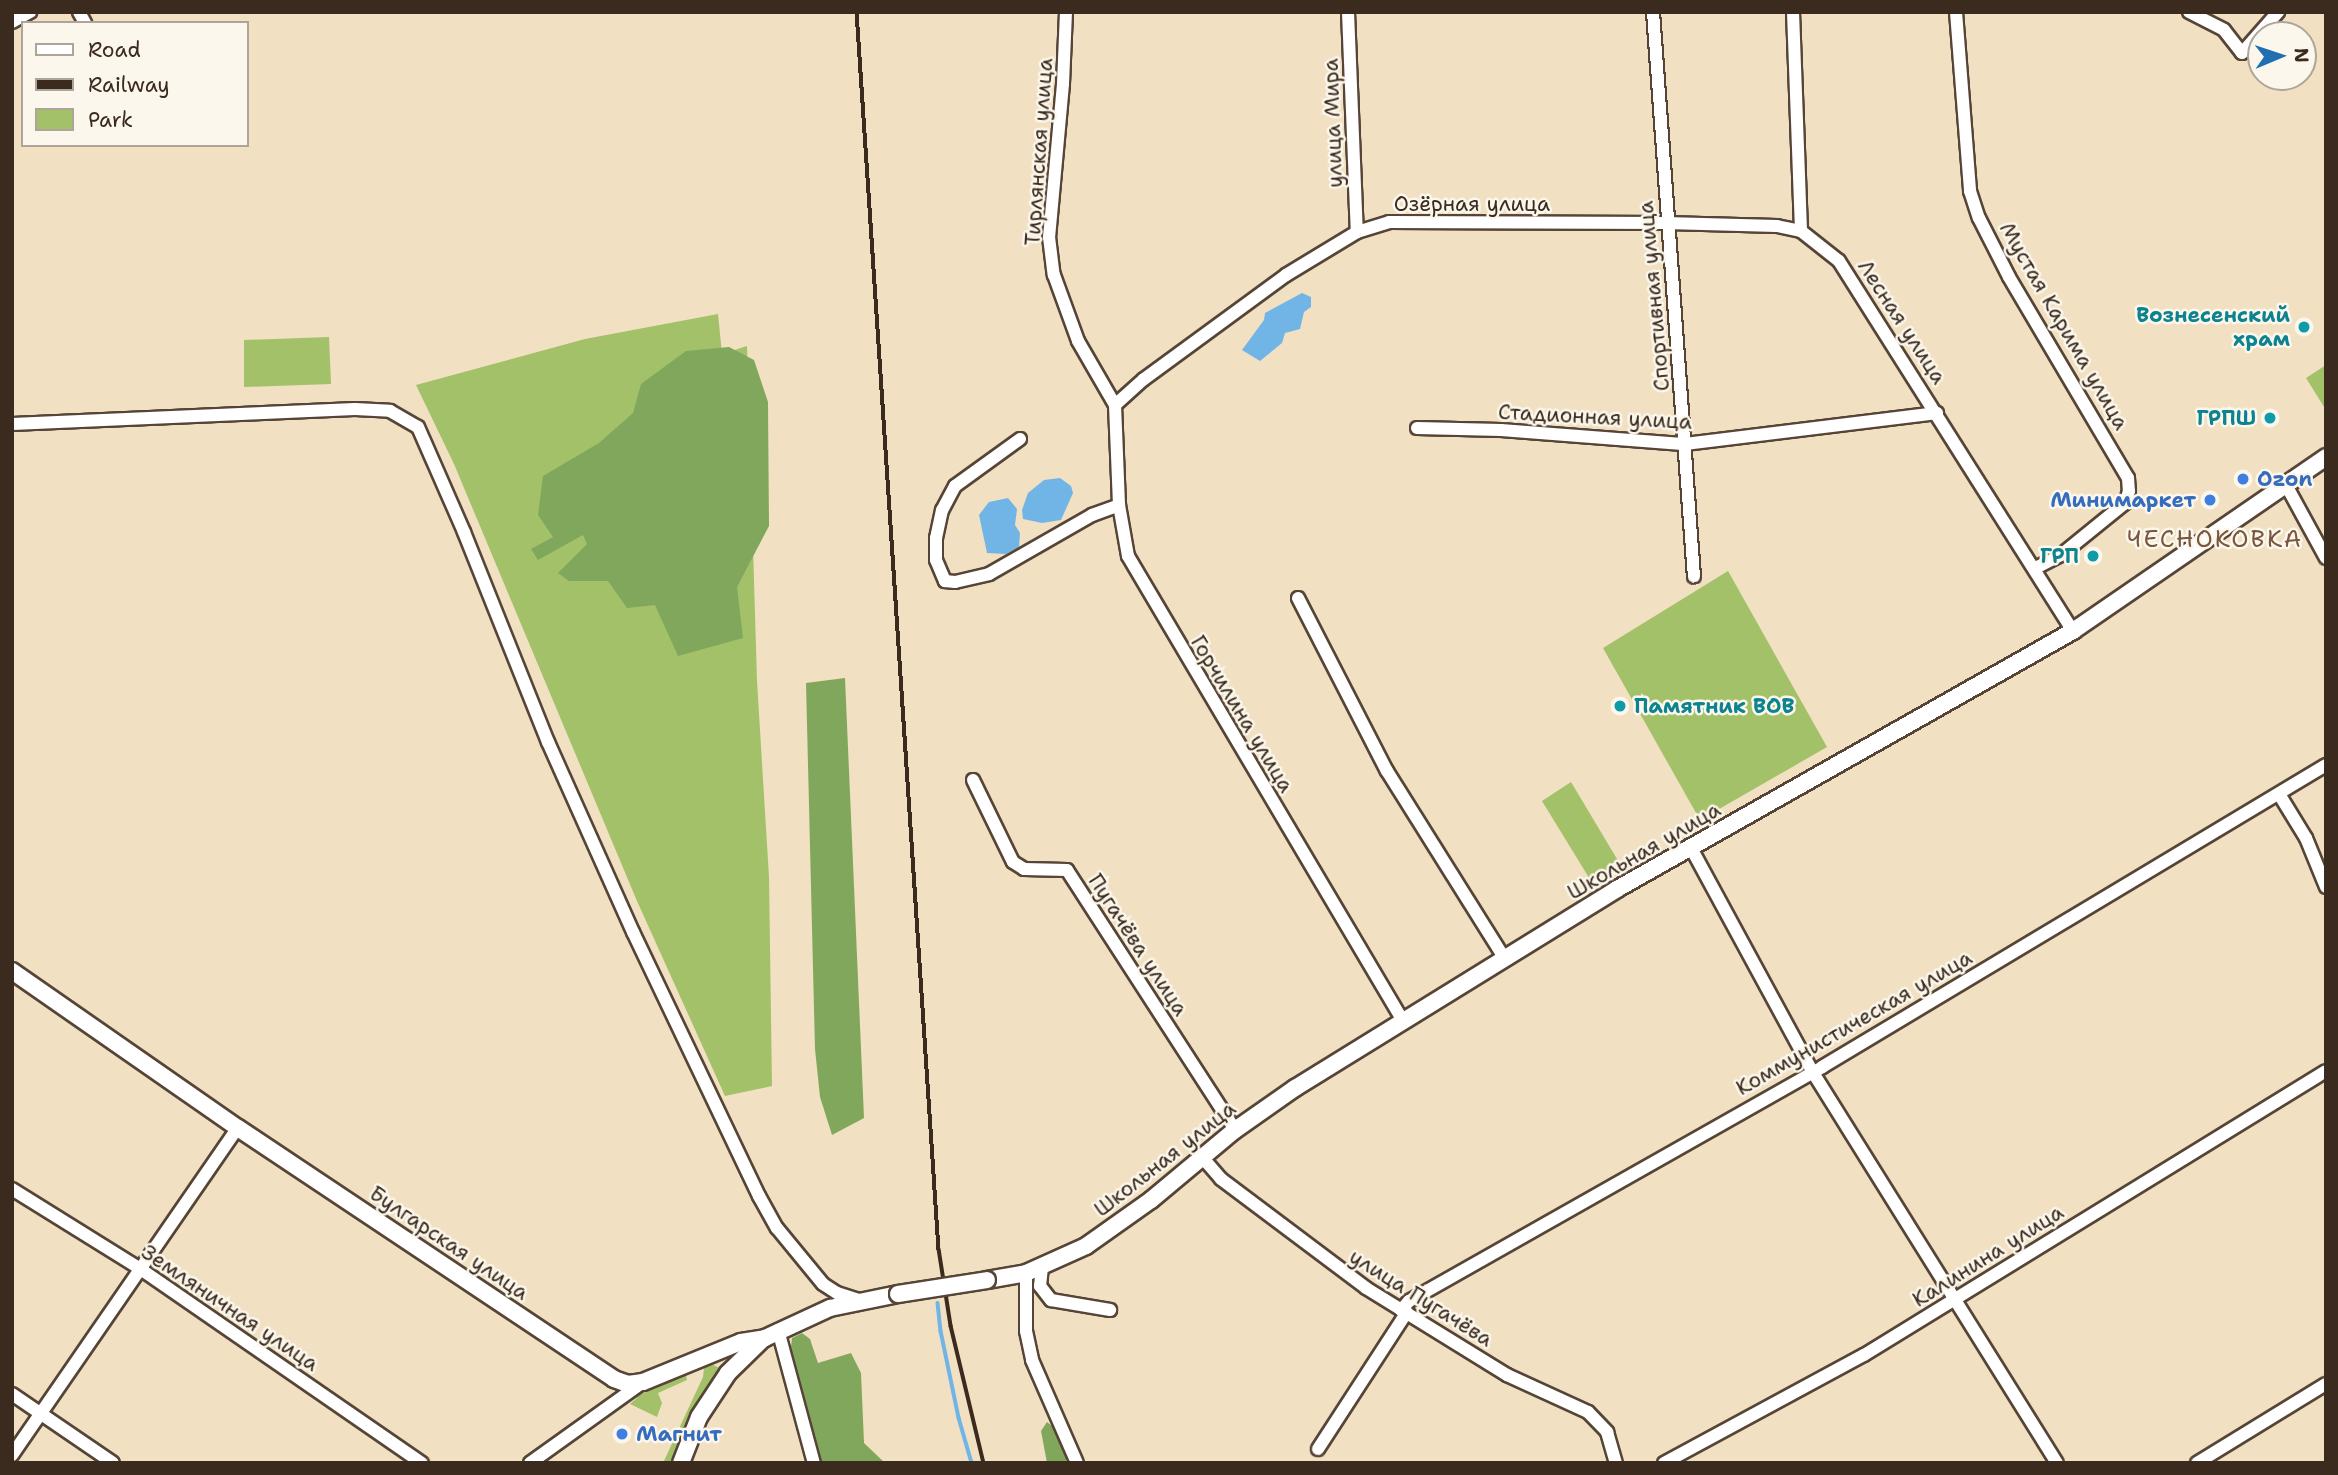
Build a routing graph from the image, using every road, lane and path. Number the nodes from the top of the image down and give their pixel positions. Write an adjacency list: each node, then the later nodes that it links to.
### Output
1 (30, 12): 9 (street)
2 (1066, 12): 13 (street, Тирлянская улица)
3 (1348, 12): 12 (street, улица Мира)
4 (1653, 12): 10 (street, Спортивная улица)
5 (1793, 12): 11 (street)
6 (1956, 12): 23 (street, Мустая Карима улица)
7 (2189, 12): 8 (street)
8 (2278, 12)
9 (12, 22)
10 (1666, 223): 11 (street, Озёрная улица); 12 (street, Озёрная улица); 18 (street, Спортивная улица)
11 (1801, 231): 14 (street, Лесная улица)
12 (1357, 232): 13 (street, Озёрная улица)
13 (1115, 405): 21 (street, Горчилина улица)
14 (1937, 412): 18 (street, Стадионная улица); 23 (street, Лесная улица)
15 (12, 424): 44 (street)
16 (1417, 428): 18 (street, Стадионная улица)
17 (1020, 439): 21 (street)
18 (1685, 444): 24 (street, Спортивная улица)
19 (2326, 457): 20 (street, Школьная улица)
20 (2286, 485): 22 (street); 26 (street, Школьная улица)
21 (1119, 505): 34 (street, Горчилина улица)
22 (2326, 558)
23 (2034, 569): 26 (street, Лесная улица)
24 (1694, 577)
25 (1298, 597): 32 (street)
26 (2073, 631): 30 (street, Школьная улица)
27 (2326, 765): 29 (street, Коммунистическая улица)
28 (973, 780): 38 (street, Пугачёва улица)
29 (2279, 794): 31 (street); 35 (street, Коммунистическая улица)
30 (1691, 848): 32 (street, Школьная улица); 35 (street)
31 (2326, 887)
32 (1505, 959): 34 (street, Школьная улица)
33 (12, 971): 37 (street, Булгарская улица)
34 (1403, 1021): 38 (street, Школьная улица)
35 (1812, 1071): 45 (street); 47 (street, Коммунистическая улица)
36 (2326, 1071): 45 (street, Калинина улица)
37 (238, 1128): 42 (street); 49 (street, Булгарская улица)
38 (1235, 1130): 39 (street, Школьная улица)
39 (1202, 1157): 41 (street, Школьная улица); 47 (street, улица Пугачёва)
40 (12, 1189): 42 (street, Земляничная улица)
41 (1042, 1267): 43 (street, Школьная улица); 46 (street)
42 (142, 1270): 52 (street); 56 (street, Земляничная улица)
43 (1026, 1273): 44 (street, Школьная улица, bridge); 60 (street)
44 (858, 1300): 48 (street)
45 (1952, 1300): 62 (street, Калинина улица); 63 (street)
46 (1110, 1310)
47 (1404, 1311): 53 (street); 61 (street, улица Пугачёва)
48 (771, 1334): 49 (street); 58 (street); 59 (street)
49 (643, 1382): 57 (street)
50 (2326, 1384): 64 (street)
51 (12, 1394): 52 (street)
52 (40, 1412): 54 (street); 55 (street)
53 (1318, 1449)
54 (12, 1455)
55 (113, 1463)
56 (422, 1463)
57 (530, 1463)
58 (681, 1463)
59 (814, 1463)
60 (1077, 1463)
61 (1616, 1463)
62 (1664, 1463)
63 (2057, 1463)
64 (2197, 1463)

